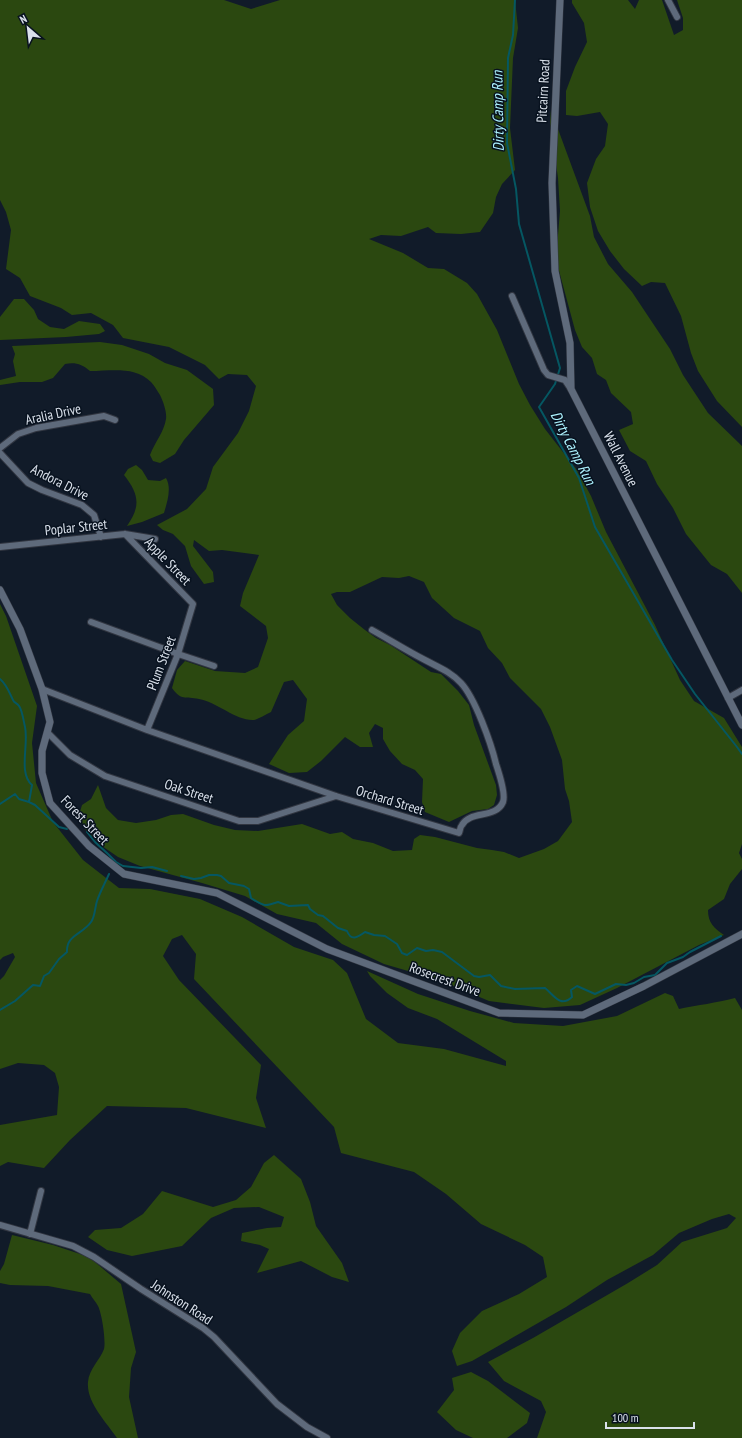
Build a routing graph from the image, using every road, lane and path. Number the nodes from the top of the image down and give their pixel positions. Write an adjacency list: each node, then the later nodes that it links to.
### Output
1 (560, 0): 4 (street, Pitcairn Road)
2 (668, 0): 3 (street)
3 (677, 18)
4 (552, 183): 6 (street, Wall Avenue)
5 (512, 296): 6 (street)
6 (571, 389): 22 (street, Wall Avenue)
7 (115, 420): 8 (street, Aralia Drive)
8 (0, 448)
9 (0, 453): 11 (street, Andora Drive)
10 (125, 534): 11 (street, Poplar Street); 12 (street, Poplar Street); 15 (street, Apple Street)
11 (101, 536): 13 (street, Poplar Street)
12 (155, 539)
13 (0, 547)
14 (0, 590): 20 (street, Forest Street)
15 (193, 604): 18 (street, Plum Street)
16 (91, 622): 18 (street)
17 (372, 630): 26 (street, Orchard Street)
18 (178, 654): 19 (street); 24 (street, Plum Street)
19 (214, 666)
20 (42, 689): 24 (street, Orchard Street); 25 (street, Forest Street)
21 (742, 690): 22 (street)
22 (728, 698): 23 (street, Wall Avenue)
23 (742, 725)
24 (147, 730): 26 (street, Orchard Street)
25 (48, 733): 26 (street, Oak Street); 27 (street, Forest Street)
26 (336, 796)
27 (173, 883): 28 (street, Rosecrest Drive)
28 (742, 934)
29 (41, 1191): 31 (street)
30 (0, 1225): 31 (street, Johnston Road)
31 (30, 1234): 32 (street, Johnston Road)
32 (327, 1438)

